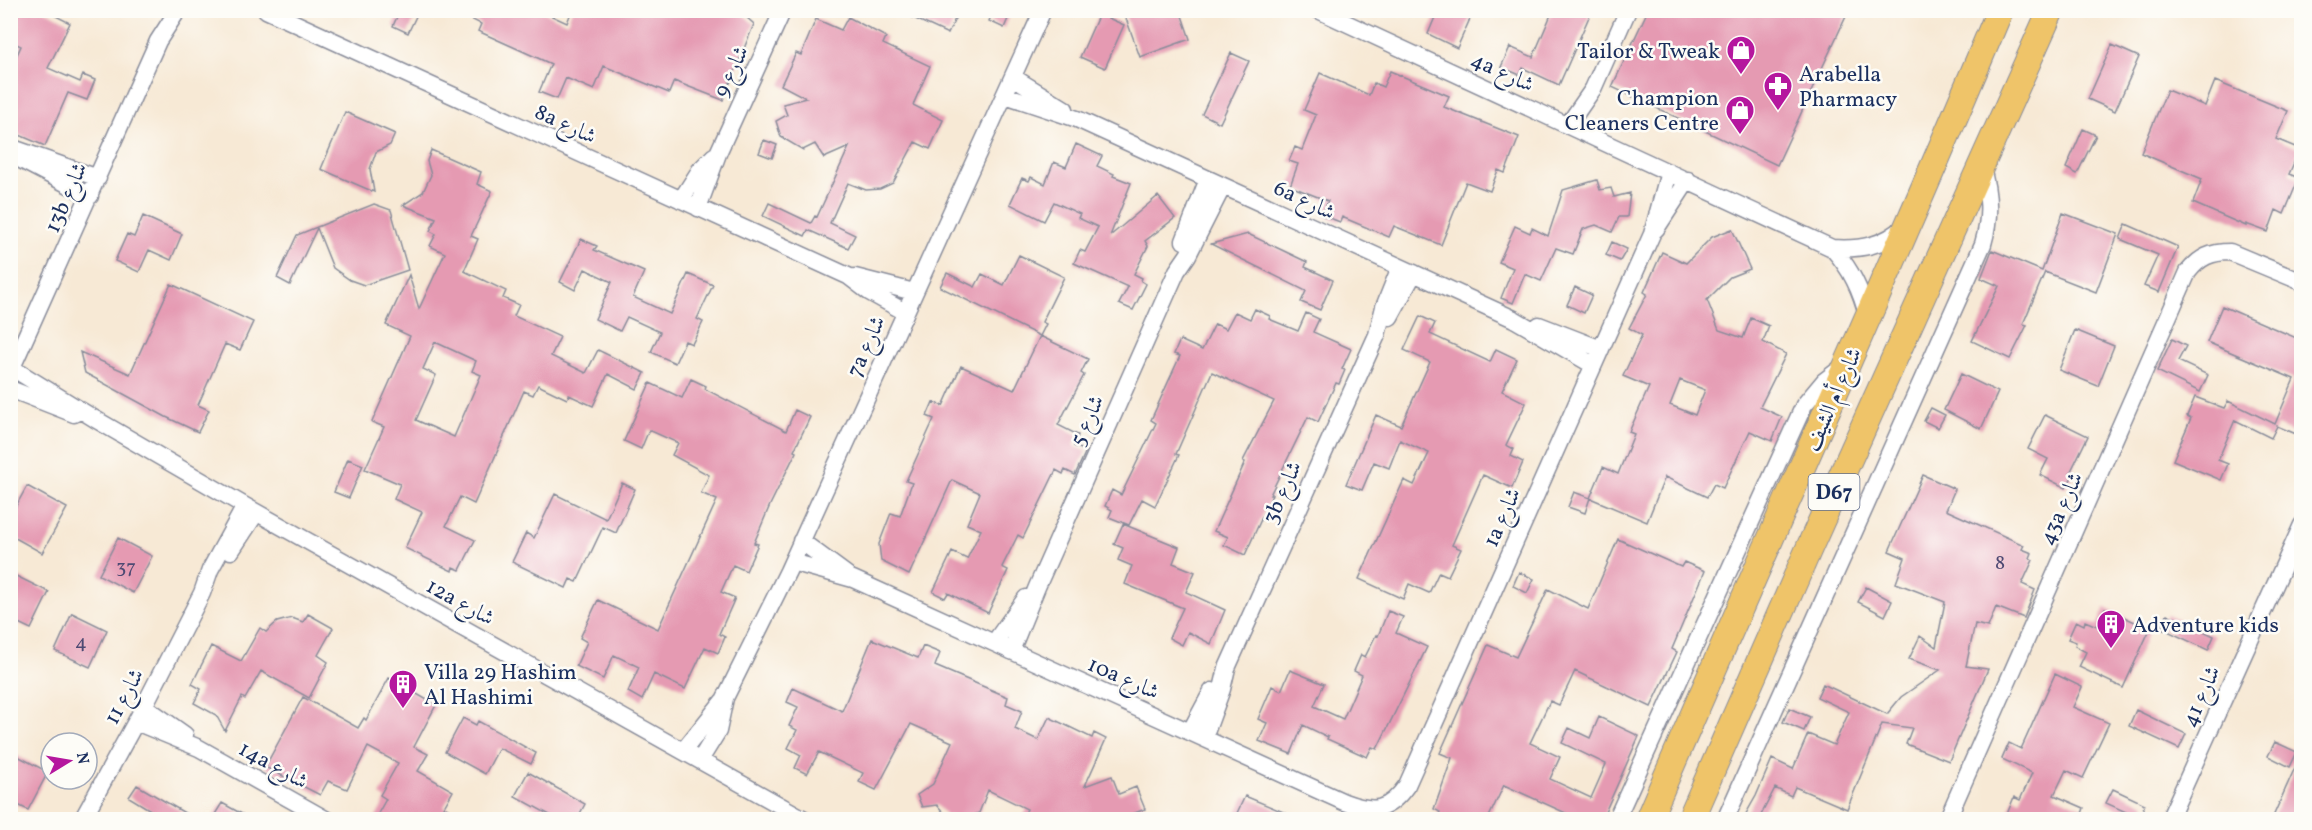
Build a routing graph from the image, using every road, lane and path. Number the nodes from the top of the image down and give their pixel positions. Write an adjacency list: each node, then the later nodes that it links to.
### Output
1 (165, 10): 12 (street, 13b شارع)
2 (178, 10): 12 (street, 13b شارع)
3 (266, 10): 27 (street, 8a شارع)
4 (783, 10): 19 (street, شارع 9)
5 (1043, 10): 13 (street, 7a شارع)
6 (1318, 10): 17 (street, 4a شارع)
7 (1628, 10): 17 (street)
8 (2000, 10): 29 (main road, شارع أم الشيف / D67)
9 (2035, 10): 16 (main road)
10 (2051, 10): 16 (main road, شارع أم الشيف / D67)
11 (2069, 10): 16 (main road)
12 (158, 40): 23 (street, 13b شارع)
13 (1013, 77): 14 (street, 7a شارع); 15 (street, 6a شارع)
14 (1005, 95): 15 (street, 6a شارع); 35 (street, 7a شارع)
15 (1077, 119): 25 (street, 6a شارع)
16 (2002, 120): 21 (main road, شارع أم الشيف / D67)
17 (1575, 129): 22 (street, 4a شارع)
18 (10, 147): 23 (street)
19 (719, 151): 27 (street, شارع 9); 28 (street, شارع 9)
20 (10, 154): 26 (street)
21 (1981, 166): 48 (main road, شارع أم الشيف / D67); 69 (street)
22 (1669, 172): 24 (street, 4a شارع); 30 (street, 1a شارع)
23 (98, 178): 26 (street, 13b شارع)
24 (1688, 180): 30 (street, 1a شارع); 31 (street, 4a شارع)
25 (1215, 182): 32 (street, 6a شارع); 51 (street, شارع 5)
26 (90, 196): 42 (street, 13b شارع)
27 (681, 200): 28 (street, 8a شارع)
28 (698, 208): 33 (street, 8a شارع)
29 (1912, 219): 31 (street, 4a شارع); 37 (main road, شارع أم الشيف / D67)
30 (1652, 234): 39 (street, 1a شارع)
31 (1832, 248): 37 (street, 4a شارع)
32 (1407, 270): 38 (street, 6a شارع); 57 (street, 3b شارع)
33 (848, 276): 35 (street, 8a شارع); 36 (street, 8a شارع)
34 (2301, 282): 70 (street, 43a شارع)
35 (914, 292): 36 (street, 7a شارع)
36 (905, 312): 47 (street, 7a شارع)
37 (1868, 318): 40 (main road, شارع أم الشيف / D67)
38 (1514, 319): 39 (street, 6a شارع); 41 (street, 6a شارع)
39 (1601, 349): 41 (street, 1a شارع)
40 (1849, 363): 65 (street); 66 (main road, شارع أم الشيف / D67)
41 (1593, 365): 61 (street, 1a شارع)
42 (11, 370): 44 (street, 12a شارع)
43 (10, 389): 44 (street, 12a شارع)
44 (95, 419): 45 (street, 12a شارع)
45 (251, 509): 55 (street, شارع 11); 59 (street, 12a شارع)
46 (2301, 525): 71 (street, شارع 41)
47 (801, 541): 49 (street, 7a شارع); 50 (street, 10a شارع)
48 (1810, 546): 67 (main road, شارع أم الشيف / D67); 68 (main road)
49 (792, 562): 50 (street, 10a شارع); 54 (street, 7a شارع)
50 (850, 578): 52 (street, 10a شارع)
51 (1037, 587): 52 (street, شارع 5); 53 (street, شارع 5)
52 (994, 643): 53 (street, 10a شارع)
53 (1011, 651): 57 (street, 10a شارع)
54 (725, 698): 59 (street, 7a شارع); 60 (street, 7a شارع)
55 (144, 706): 56 (street, شارع 11); 58 (street, 14a شارع)
56 (136, 722): 58 (street, 14a شارع); 62 (street, شارع 11)
57 (1197, 735): 61 (street, 10a شارع)
58 (199, 748): 63 (street, 14a شارع)
59 (683, 751): 60 (street, 12a شارع)
60 (700, 760): 64 (street, 12a شارع)
61 (1382, 809)
62 (82, 819)
63 (327, 819)
64 (806, 819)
65 (1616, 819)
66 (1648, 819)
67 (1690, 819)
68 (1708, 819)
69 (1725, 819)
70 (1947, 819)
71 (2169, 819)

